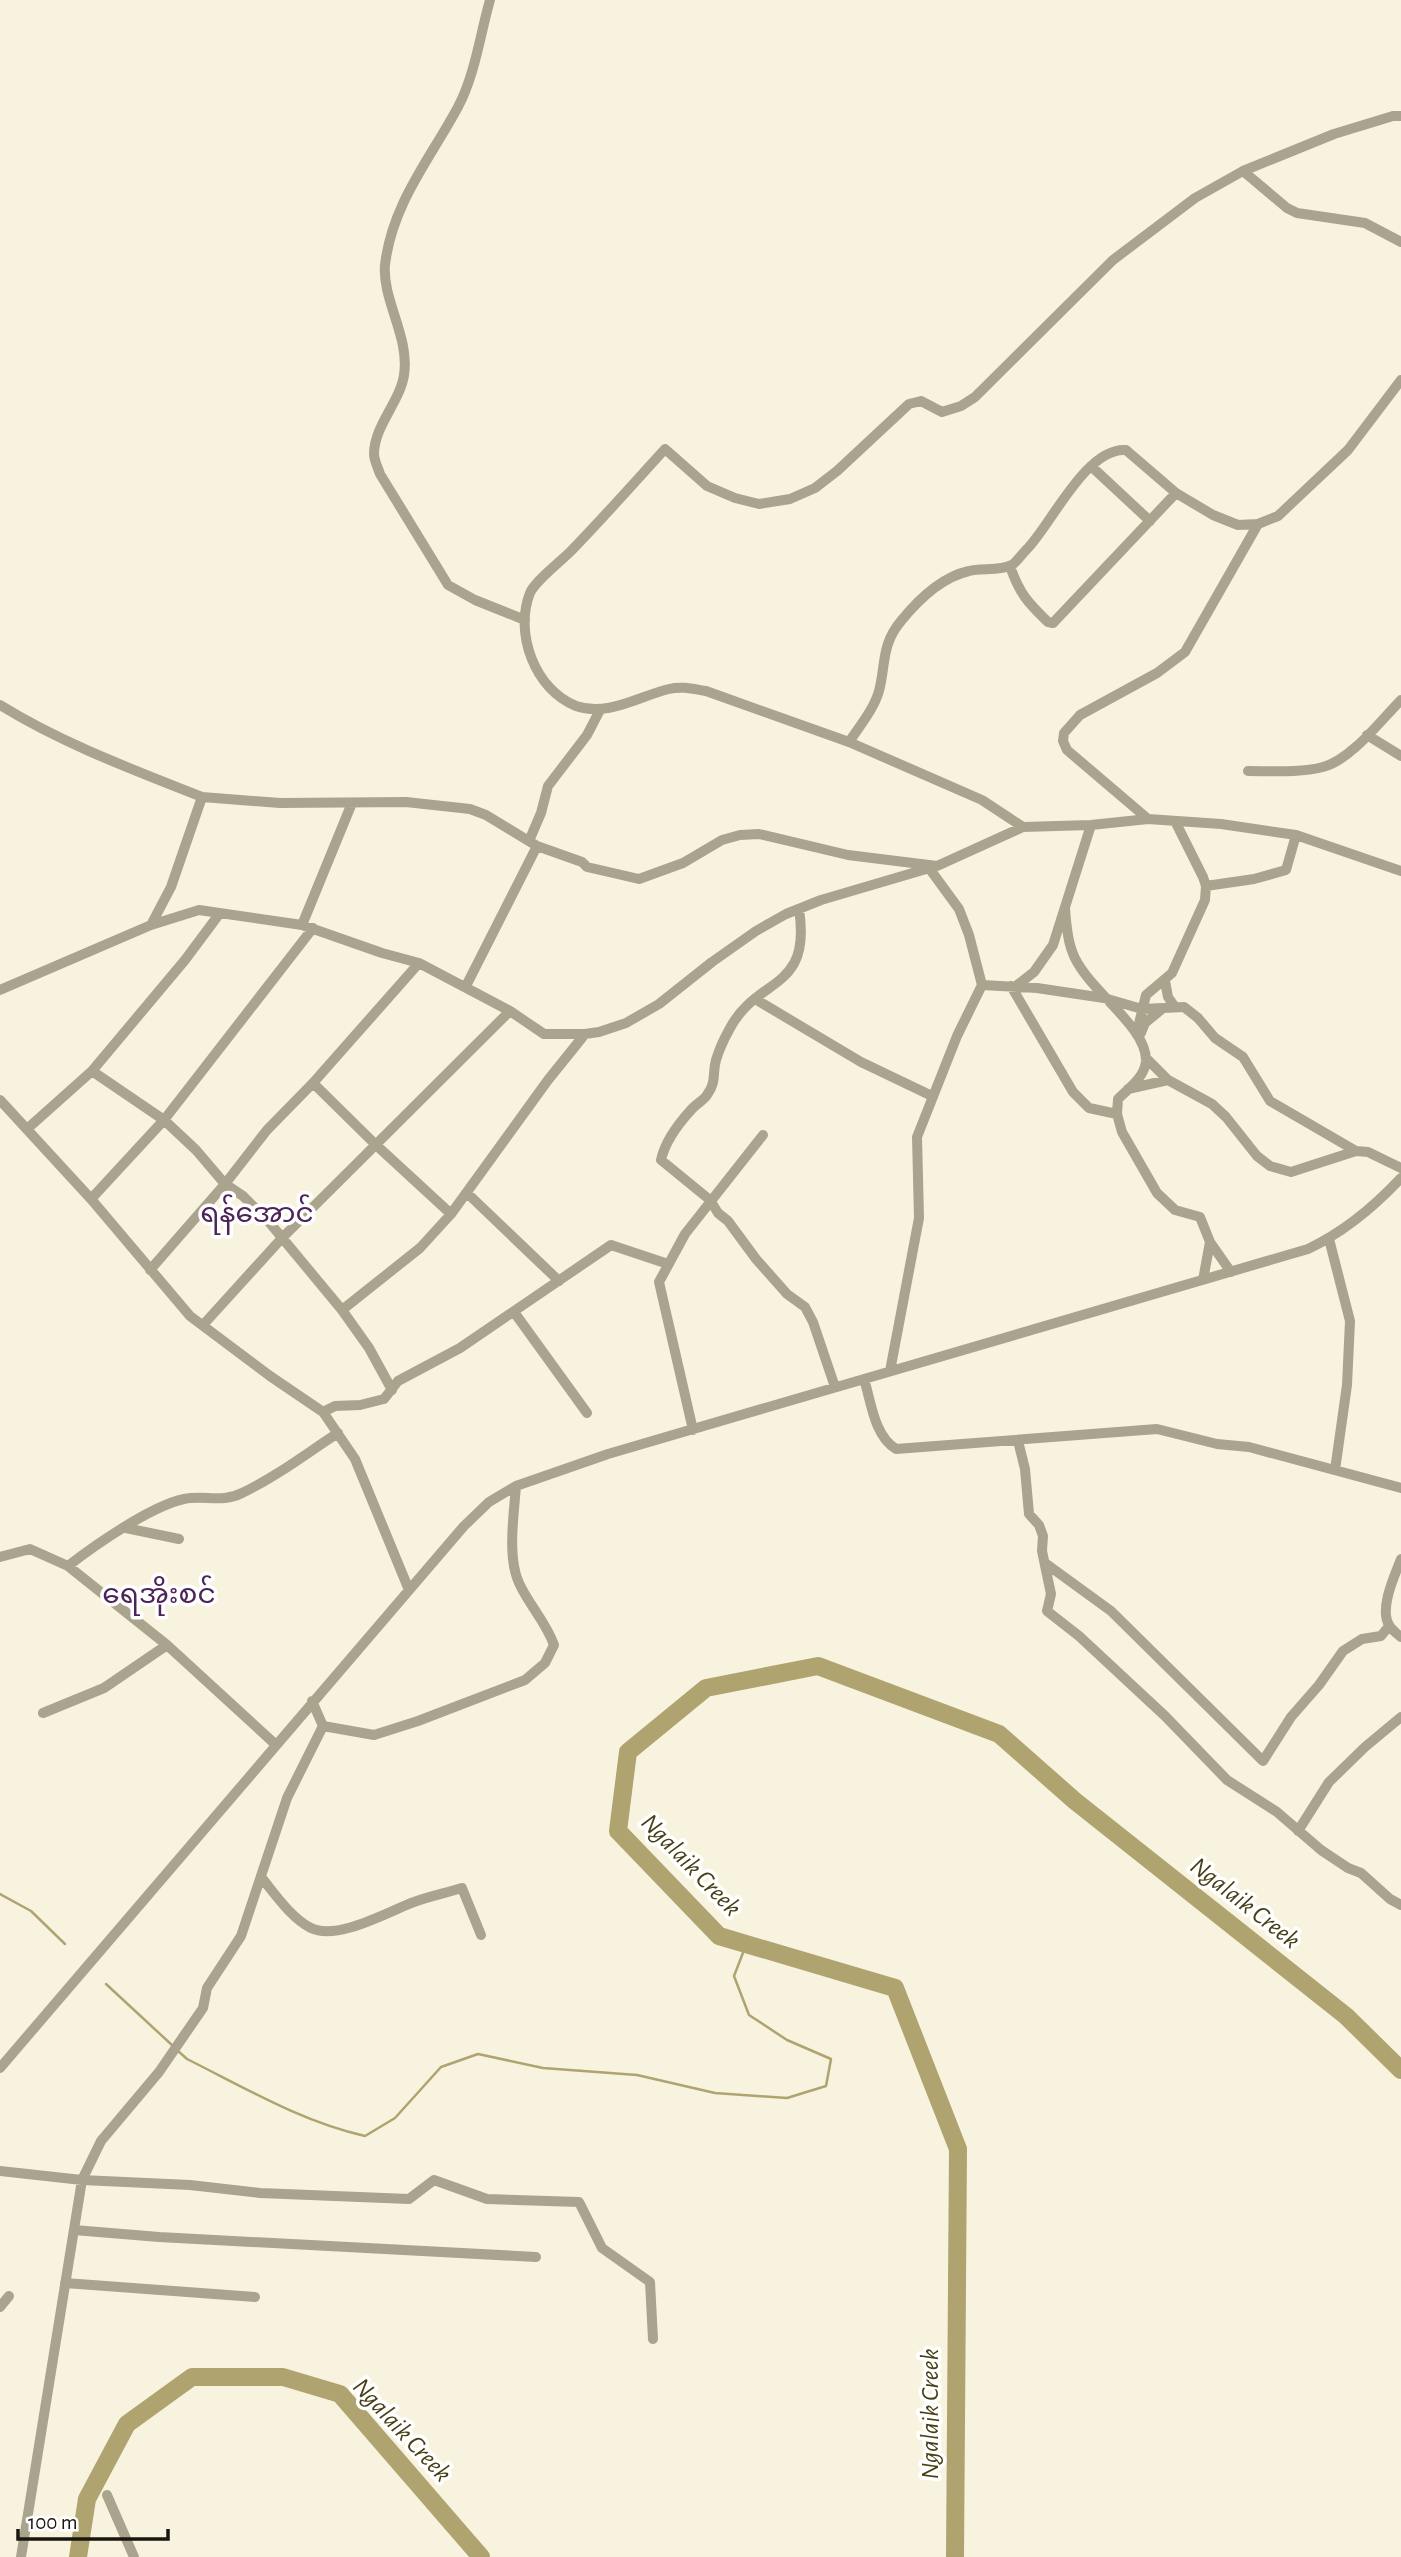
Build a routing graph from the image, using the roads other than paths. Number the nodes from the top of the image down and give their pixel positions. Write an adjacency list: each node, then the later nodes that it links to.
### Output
1 (490, 0): 11 (street)
2 (1401, 116): 3 (street)
3 (1242, 171): 4 (street); 11 (street)
4 (1401, 242)
5 (1401, 380): 9 (street)
6 (1092, 467): 7 (street); 8 (street); 10 (street)
7 (1176, 492): 8 (street); 9 (street)
8 (1150, 521): 10 (street)
9 (1258, 524): 21 (street)
10 (1010, 566): 16 (street)
11 (525, 620): 14 (street)
12 (1401, 700): 15 (street)
13 (0, 705): 19 (street)
14 (600, 710): 16 (street); 26 (street)
15 (1367, 735): 17 (street); 18 (street)
16 (849, 742): 24 (street)
17 (1401, 756)
18 (1248, 771)
19 (202, 797): 20 (street); 33 (street)
20 (352, 803): 26 (street); 34 (street)
21 (1148, 819): 22 (street); 23 (street)
22 (1175, 823): 25 (street); 29 (street)
23 (1091, 825): 24 (street); 31 (street)
24 (1023, 827): 27 (street)
25 (1296, 835): 28 (street); 29 (street)
26 (533, 843): 27 (street); 39 (street)
27 (933, 867): 30 (street); 38 (street)
28 (1401, 871)
29 (1206, 886): 37 (street)
30 (799, 908): 43 (street); 48 (street)
31 (1065, 908): 40 (street); 42 (street)
32 (220, 913): 33 (street); 34 (street); 51 (street)
33 (151, 925): 41 (street)
34 (302, 925): 35 (street)
35 (313, 928): 36 (street); 58 (street)
36 (419, 963): 39 (street); 53 (street)
37 (1165, 981): 44 (street); 46 (street)
38 (982, 985): 40 (street); 55 (street)
39 (466, 986): 47 (street)
40 (1013, 986): 42 (street); 57 (street)
41 (0, 990)
42 (1104, 998): 46 (street); 49 (street)
43 (755, 999): 55 (street); 68 (street)
44 (1175, 1007): 45 (street); 62 (street)
45 (1163, 1008): 46 (street); 49 (street)
46 (1142, 1009): 49 (street)
47 (510, 1010): 48 (street); 61 (street)
48 (584, 1034): 66 (street)
49 (1139, 1036): 50 (street)
50 (1146, 1058): 52 (street); 54 (street)
51 (92, 1071): 58 (street); 59 (street)
52 (1168, 1080): 54 (street); 62 (street)
53 (313, 1083): 61 (street); 65 (street)
54 (1127, 1090): 57 (street)
55 (932, 1096): 81 (street)
56 (1, 1102): 59 (street)
57 (1116, 1114): 72 (street)
58 (164, 1120): 65 (street); 67 (street)
59 (27, 1129): 67 (street)
60 (763, 1135): 68 (street)
61 (375, 1144): 69 (street); 70 (street)
62 (1356, 1151): 63 (street)
63 (1401, 1168)
64 (1401, 1178): 71 (street)
65 (225, 1184): 70 (street); 74 (street)
66 (467, 1193): 69 (street); 77 (street)
67 (91, 1199): 74 (street)
68 (710, 1200): 73 (street); 83 (street)
69 (451, 1214): 78 (street)
70 (282, 1238): 78 (street); 80 (street)
71 (1329, 1239): 75 (street); 90 (street)
72 (1210, 1242): 75 (street); 76 (street)
73 (668, 1265): 77 (street); 87 (street)
74 (150, 1270): 80 (street)
75 (1231, 1272): 76 (street)
76 (1203, 1280): 81 (street)
77 (559, 1281): 79 (street)
78 (342, 1310): 84 (street)
79 (514, 1312): 84 (street); 86 (street)
80 (204, 1325): 85 (street)
81 (890, 1371): 82 (street)
82 (864, 1379): 83 (street); 89 (street)
83 (835, 1387): 87 (street)
84 (391, 1390): 85 (street)
85 (323, 1412): 88 (street)
86 (587, 1413)
87 (694, 1430): 91 (street)
88 (338, 1433): 93 (street); 99 (street)
89 (1018, 1441): 90 (street); 97 (street)
90 (1335, 1470): 92 (street)
91 (516, 1486): 99 (street); 106 (street)
92 (1401, 1488)
93 (126, 1528): 94 (street); 98 (street)
94 (178, 1539)
95 (0, 1557): 98 (street)
96 (1401, 1559): 100 (street)
97 (1045, 1563): 100 (street); 108 (street)
98 (68, 1566): 102 (street)
99 (409, 1590): 103 (street)
100 (1389, 1626): 101 (street)
101 (1401, 1637)
102 (167, 1645): 104 (street); 107 (street)
103 (312, 1701): 106 (street); 107 (street)
104 (43, 1713)
105 (1401, 1717): 108 (street)
106 (323, 1726): 109 (street)
107 (275, 1744): 112 (street)
108 (1298, 1831): 110 (street)
109 (261, 1877): 111 (street); 114 (street)
110 (1401, 1905)
111 (481, 1936)
112 (0, 2068)
113 (0, 2171): 114 (street)
114 (82, 2180): 115 (street); 121 (street)
115 (74, 2230): 116 (street); 117 (street)
116 (536, 2257)
117 (65, 2283): 119 (street); 123 (street)
118 (9, 2296): 120 (street)
119 (255, 2297)
120 (0, 2307)
121 (653, 2339)
122 (107, 2495): 124 (street)
123 (22, 2557)
124 (134, 2557)

